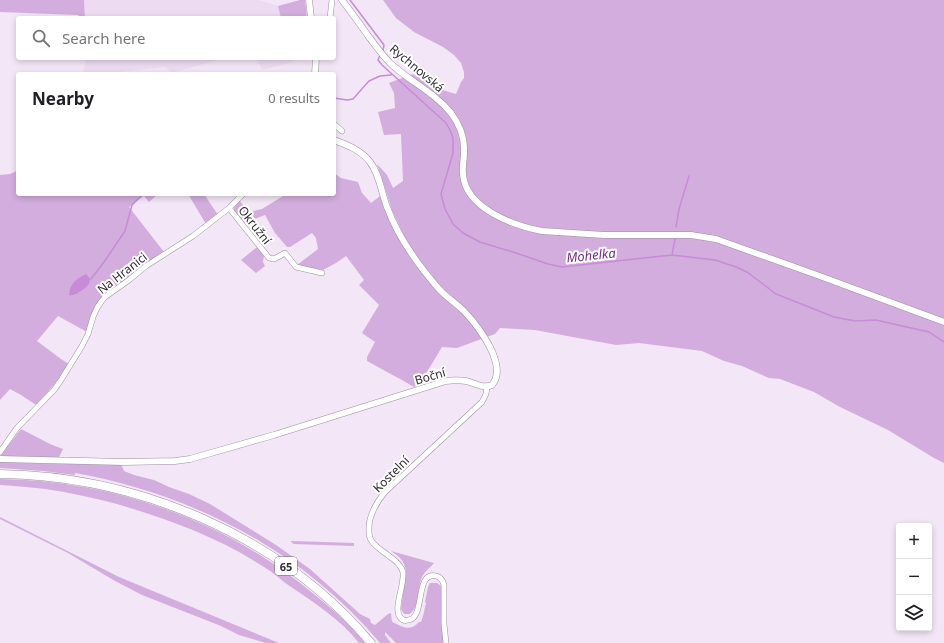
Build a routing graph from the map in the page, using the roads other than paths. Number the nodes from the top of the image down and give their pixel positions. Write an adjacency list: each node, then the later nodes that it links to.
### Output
1 (308, 0): 4 (street)
2 (332, 0): 5 (street)
3 (342, 0): 14 (street, Rychnovská)
4 (311, 16)
5 (330, 16)
6 (316, 60): 7 (street)
7 (315, 72)
8 (336, 126): 9 (street)
9 (342, 131)
10 (336, 141): 15 (street)
11 (241, 196): 12 (street, Na Hranici)
12 (229, 208): 13 (street, Okružní); 16 (street, Na Hranici)
13 (322, 273)
14 (944, 322)
15 (487, 387): 17 (street, Boční); 20 (street, Kostelní)
16 (0, 452)
17 (0, 460)
18 (0, 474): 19 (main road, 65)
19 (371, 643)
20 (446, 643)

